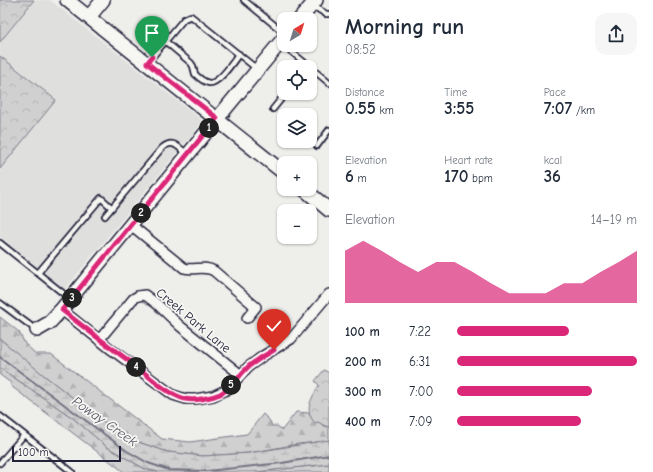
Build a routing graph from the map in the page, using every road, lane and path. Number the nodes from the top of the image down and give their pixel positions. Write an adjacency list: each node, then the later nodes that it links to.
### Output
1 (67, 0): 7 (street)
2 (103, 0): 7 (street)
3 (244, 0): 8 (lane)
4 (314, 3): 5 (street); 6 (lane)
5 (306, 12)
6 (329, 14)
7 (89, 17): 14 (street)
8 (277, 32)
9 (165, 41): 12 (lane); 12 (lane); 14 (lane)
10 (277, 45): 15 (street)
11 (295, 52): 13 (lane)
12 (239, 54): 15 (lane)
13 (302, 60)
14 (147, 63): 20 (street)
15 (258, 69): 20 (street)
16 (317, 74): 17 (lane)
17 (329, 83)
18 (280, 100): 19 (lane)
19 (273, 109)
20 (217, 118): 23 (street); 24 (street)
21 (329, 130): 22 (lane)
22 (317, 146)
23 (188, 155): 26 (lane); 29 (street)
24 (277, 167)
25 (312, 196): 27 (street)
26 (112, 208): 28 (lane); 31 (lane)
27 (329, 210)
28 (105, 216)
29 (131, 225): 33 (street); 36 (street)
30 (0, 243): 31 (lane)
31 (38, 274): 33 (lane)
32 (329, 294): 39 (street)
33 (70, 299): 35 (street)
34 (0, 303): 37 (lane)
35 (62, 310): 37 (street); 38 (street)
36 (247, 318)
37 (37, 330)
38 (99, 340): 39 (street); 39 (street, Creek Park Lane)
39 (241, 376)
40 (0, 416): 41 (lane)
41 (24, 435): 42 (lane); 43 (lane)
42 (0, 464)
43 (70, 471)

